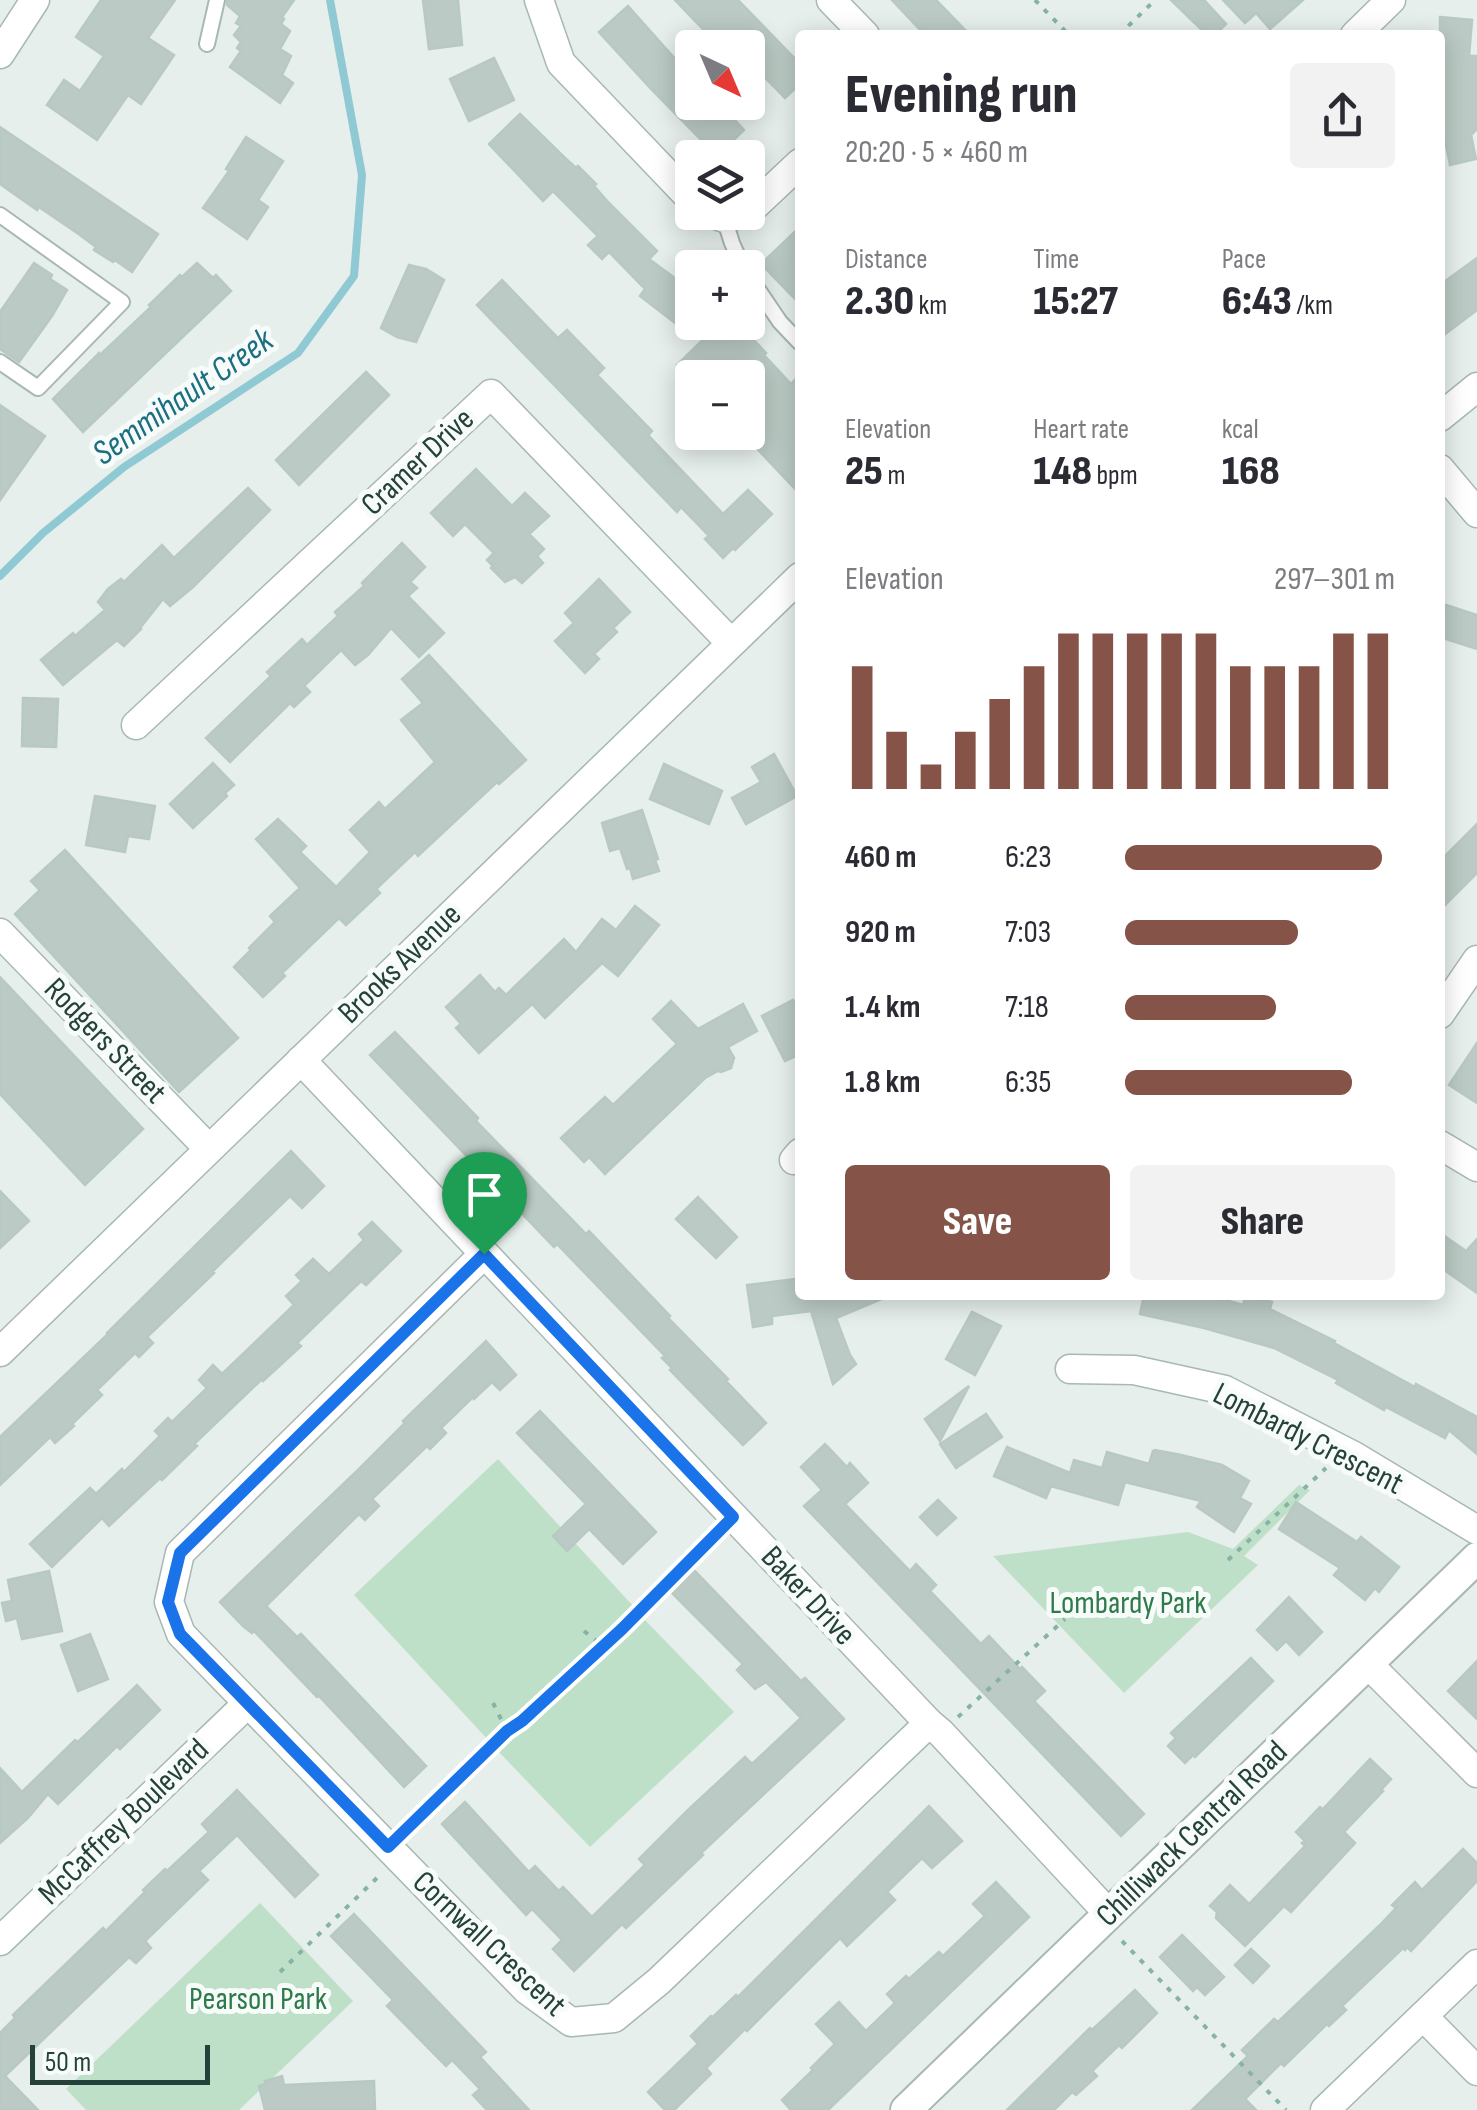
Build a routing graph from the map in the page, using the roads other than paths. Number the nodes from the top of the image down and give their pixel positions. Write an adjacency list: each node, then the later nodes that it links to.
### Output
1 (35, 0): 9 (street)
2 (216, 0): 8 (lane)
3 (540, 0): 11 (street)
4 (831, 0): 6 (street)
5 (1391, 0): 7 (street)
6 (860, 30)
7 (1360, 30)
8 (207, 44)
9 (0, 54)
10 (795, 167): 12 (street)
11 (675, 182)
12 (765, 189)
13 (0, 215): 16 (lane)
14 (765, 300): 15 (lane)
15 (795, 338)
16 (0, 362)
17 (1477, 387): 18 (street)
18 (1445, 413)
19 (1445, 474): 20 (street)
20 (1477, 513)
21 (795, 582): 22 (street, Brooks Avenue)
22 (731, 643): 23 (street, Cramer Drive); 27 (street, Brooks Avenue)
23 (136, 725)
24 (0, 933): 29 (street, Rodgers Street)
25 (1477, 960): 26 (street)
26 (1445, 1007)
27 (301, 1060): 29 (street, Brooks Avenue); 31 (street, Baker Drive)
28 (1445, 1148): 30 (street)
29 (209, 1149): 32 (street, Brooks Avenue)
30 (1477, 1167)
31 (484, 1254): 37 (street, Cornwall Crescent); 38 (street, Baker Drive)
32 (0, 1352)
33 (1070, 1369): 34 (street, Lombardy Crescent)
34 (1477, 1530)
35 (1477, 1558): 36 (street, Chilliwack Central Road)
36 (1368, 1664): 39 (street); 40 (street, Chilliwack Central Road)
37 (248, 1703): 38 (street, Cornwall Crescent); 41 (street, McCaffrey Boulevard)
38 (935, 1728): 40 (street, Baker Drive)
39 (1477, 1774)
40 (1106, 1917): 45 (street, Chilliwack Central Road)
41 (0, 1941)
42 (1477, 1964): 43 (street)
43 (1423, 2016): 44 (street); 46 (street)
44 (1477, 2071)
45 (906, 2110)
46 (1325, 2110)

